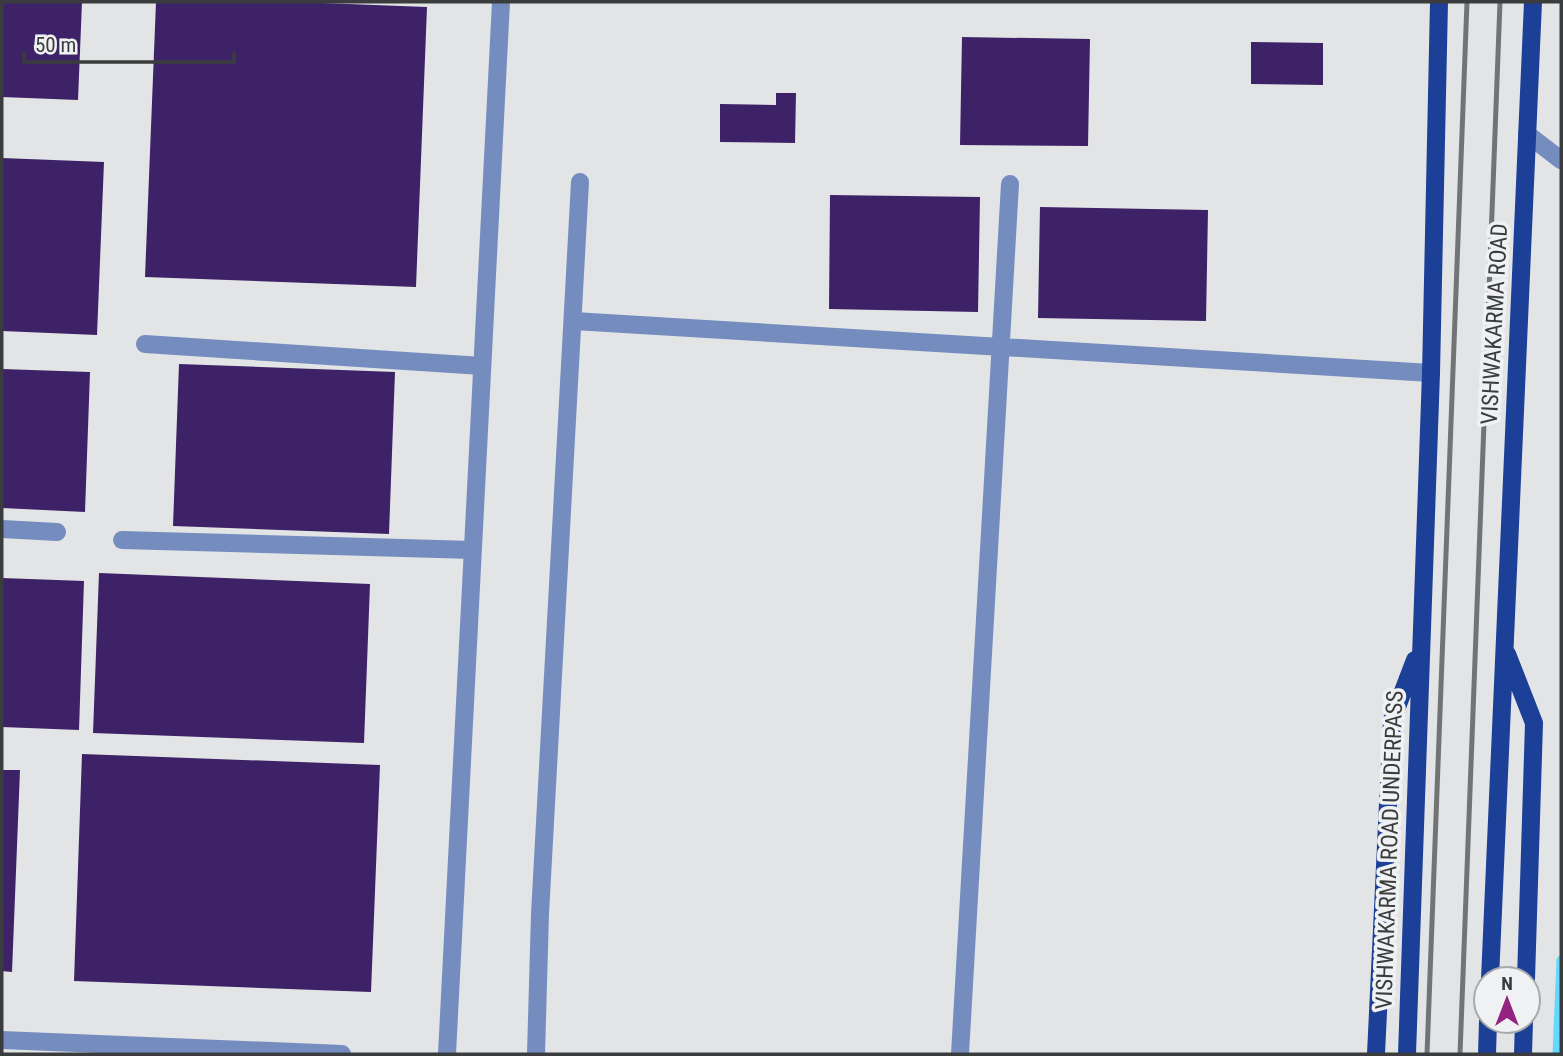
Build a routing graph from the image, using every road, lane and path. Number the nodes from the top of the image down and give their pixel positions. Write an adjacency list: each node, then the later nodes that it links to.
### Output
1 (501, 2): 11 (street)
2 (1439, 2): 12 (main road)
3 (1532, 2): 4 (main road, VISHWAKARMA ROAD)
4 (1527, 134): 5 (street); 18 (main road, VISHWAKARMA ROAD)
5 (1561, 160)
6 (580, 182): 8 (street)
7 (1010, 184): 10 (street)
8 (574, 321): 10 (street); 26 (street)
9 (145, 344): 11 (street)
10 (999, 349): 12 (street); 27 (street)
11 (482, 366): 16 (street)
12 (1431, 373): 17 (main road)
13 (2, 529): 14 (street)
14 (57, 532)
15 (122, 540): 16 (street)
16 (473, 550): 25 (street)
17 (1420, 646): 28 (main road); 29 (main road, VISHWAKARMA ROAD UNDERPASS)
18 (1504, 648): 19 (main road); 20 (main road)
19 (1491, 965)
20 (1526, 965)
21 (1488, 1035): 30 (main road)
22 (1524, 1035): 31 (main road)
23 (2, 1040): 24 (street)
24 (342, 1054)
25 (447, 1054)
26 (536, 1054)
27 (960, 1054)
28 (1376, 1054)
29 (1407, 1054)
30 (1487, 1054)
31 (1523, 1054)

